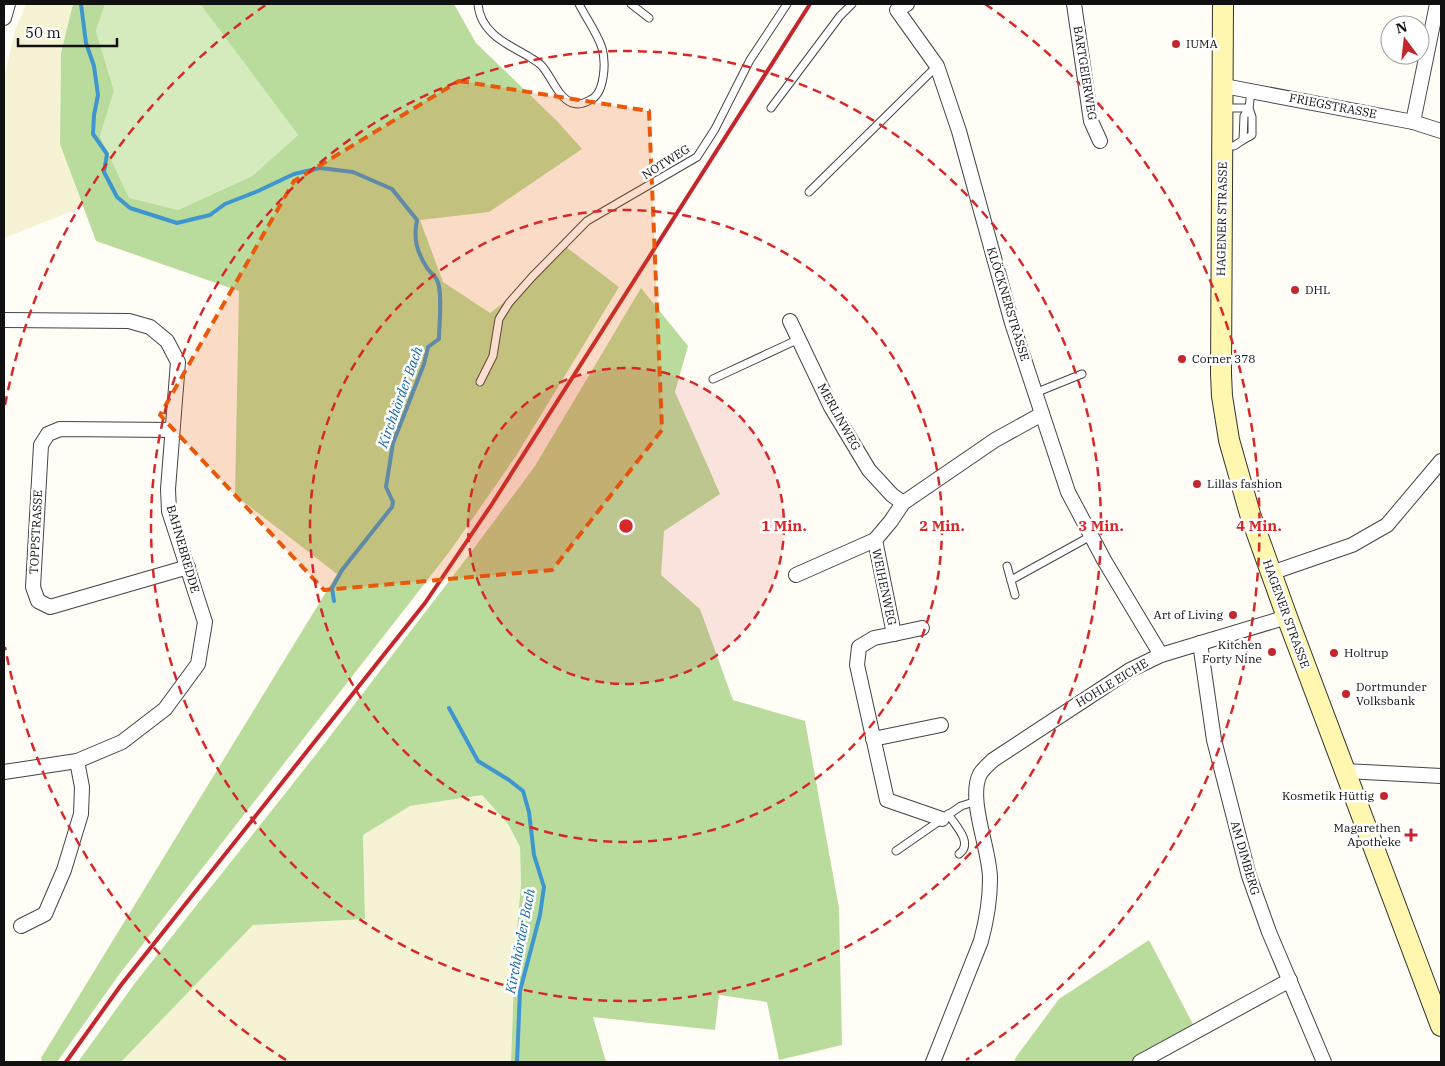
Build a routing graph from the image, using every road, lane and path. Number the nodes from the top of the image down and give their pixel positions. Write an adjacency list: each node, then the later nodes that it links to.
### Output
1 (8, 4): 11 (street)
2 (478, 4): 3 (lane)
3 (579, 4)
4 (631, 4): 12 (lane)
5 (787, 4): 29 (lane, NOTWEG)
6 (852, 4): 16 (lane)
7 (1074, 4): 21 (street, BARTGEIERWEG)
8 (1223, 4): 14 (main road, HAGENER STRASSE)
9 (1437, 4): 19 (street)
10 (898, 6): 13 (street, KLÖCKNERSTRASSE)
11 (4, 18)
12 (649, 18)
13 (937, 66): 23 (lane); 30 (street, KLÖCKNERSTRASSE)
14 (1224, 86): 15 (street, FRIEGSTRASSE); 17 (main road, HAGENER STRASSE)
15 (1251, 90): 18 (lane); 19 (street, FRIEGSTRASSE)
16 (771, 108)
17 (1223, 108): 18 (lane); 22 (main road, HAGENER STRASSE)
18 (1248, 108): 22 (lane)
19 (1413, 122): 20 (street, FRIEGSTRASSE)
20 (1441, 131)
21 (1100, 141)
22 (1223, 146): 39 (main road, HAGENER STRASSE)
23 (808, 192)
24 (4, 320): 32 (street, BAHNEBREDDE)
25 (790, 321): 26 (street, MERLINWEG)
26 (799, 340): 28 (lane); 34 (street, MERLINWEG)
27 (1082, 374): 30 (lane)
28 (713, 379)
29 (480, 382)
30 (1035, 394): 31 (street, KLÖCKNERSTRASSE)
31 (1042, 414): 34 (street); 35 (street, KLÖCKNERSTRASSE)
32 (172, 430): 38 (street, BAHNEBREDDE); 38 (street, TOPPSTRASSE)
33 (1441, 461): 39 (street)
34 (903, 503): 36 (street)
35 (1091, 536): 41 (lane); 47 (street, KLÖCKNERSTRASSE)
36 (874, 540): 40 (street); 45 (street, WEIHENWEG)
37 (1007, 566): 41 (lane)
38 (188, 567): 50 (street, BAHNEBREDDE)
39 (1272, 573): 43 (main road, HAGENER STRASSE)
40 (796, 575)
41 (1011, 580): 42 (lane)
42 (1015, 595)
43 (1287, 618): 46 (street, HOHLE EICHE); 51 (main road, HAGENER STRASSE)
44 (922, 628): 45 (street, WEIHENWEG)
45 (894, 634): 49 (street, WEIHENWEG)
46 (1200, 643): 47 (street, HOHLE EICHE); 59 (street, AM DIMBERG)
47 (1161, 655): 54 (street, HOHLE EICHE)
48 (941, 725): 49 (street)
49 (873, 740): 55 (street, WEIHENWEG)
50 (77, 761): 52 (street, BAHNEBREDDE); 58 (street)
51 (1345, 771): 53 (street); 60 (main road, HAGENER STRASSE)
52 (4, 772)
53 (1441, 776)
54 (977, 801): 55 (lane); 61 (street, HOHLE EICHE)
55 (945, 817): 56 (lane); 57 (lane)
56 (896, 851)
57 (959, 854)
58 (21, 926)
59 (1290, 980): 62 (street); 63 (street, AM DIMBERG)
60 (1441, 1026)
61 (933, 1062)
62 (1140, 1062)
63 (1324, 1062)

